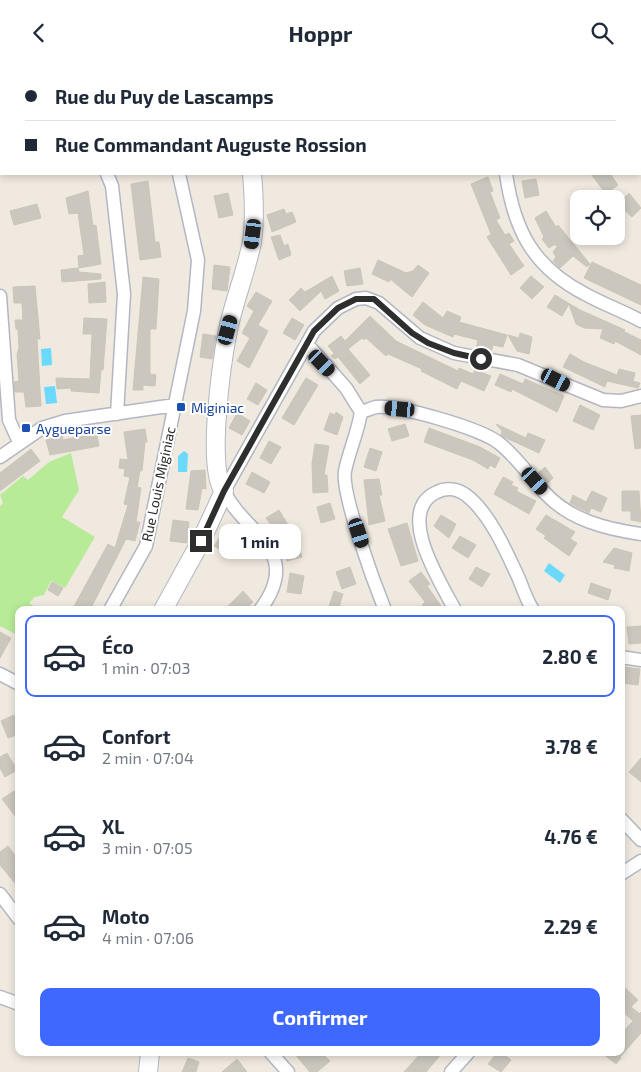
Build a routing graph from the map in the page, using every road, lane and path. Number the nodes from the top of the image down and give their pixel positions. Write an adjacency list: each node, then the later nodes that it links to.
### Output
1 (108, 175): 11 (street)
2 (179, 175): 9 (street, Rue Louis Miginiac)
3 (252, 175): 14 (street)
4 (506, 175): 6 (street)
5 (0, 296): 12 (street)
6 (641, 321)
7 (307, 344): 8 (street); 10 (street); 14 (street)
8 (641, 396)
9 (174, 405): 11 (street); 16 (street, Rue Louis Miginiac)
10 (361, 412): 15 (street); 19 (street)
11 (117, 414): 12 (street)
12 (19, 442): 13 (street)
13 (0, 457)
14 (224, 491): 17 (street); 18 (street)
15 (641, 533)
16 (112, 606)
17 (166, 606)
18 (262, 606)
19 (383, 606)
20 (453, 606): 21 (street)
21 (532, 606)
22 (625, 658): 23 (street)
23 (641, 660)
24 (0, 674): 25 (street)
25 (15, 682)
26 (625, 823): 27 (street)
27 (641, 840)
28 (641, 861): 29 (street)
29 (625, 871)
30 (0, 894): 31 (street)
31 (15, 914)
32 (0, 997): 33 (street)
33 (15, 1003)
34 (150, 1056): 37 (street)
35 (274, 1056): 38 (street)
36 (465, 1056): 39 (street)
37 (148, 1072)
38 (288, 1072)
39 (451, 1072)

